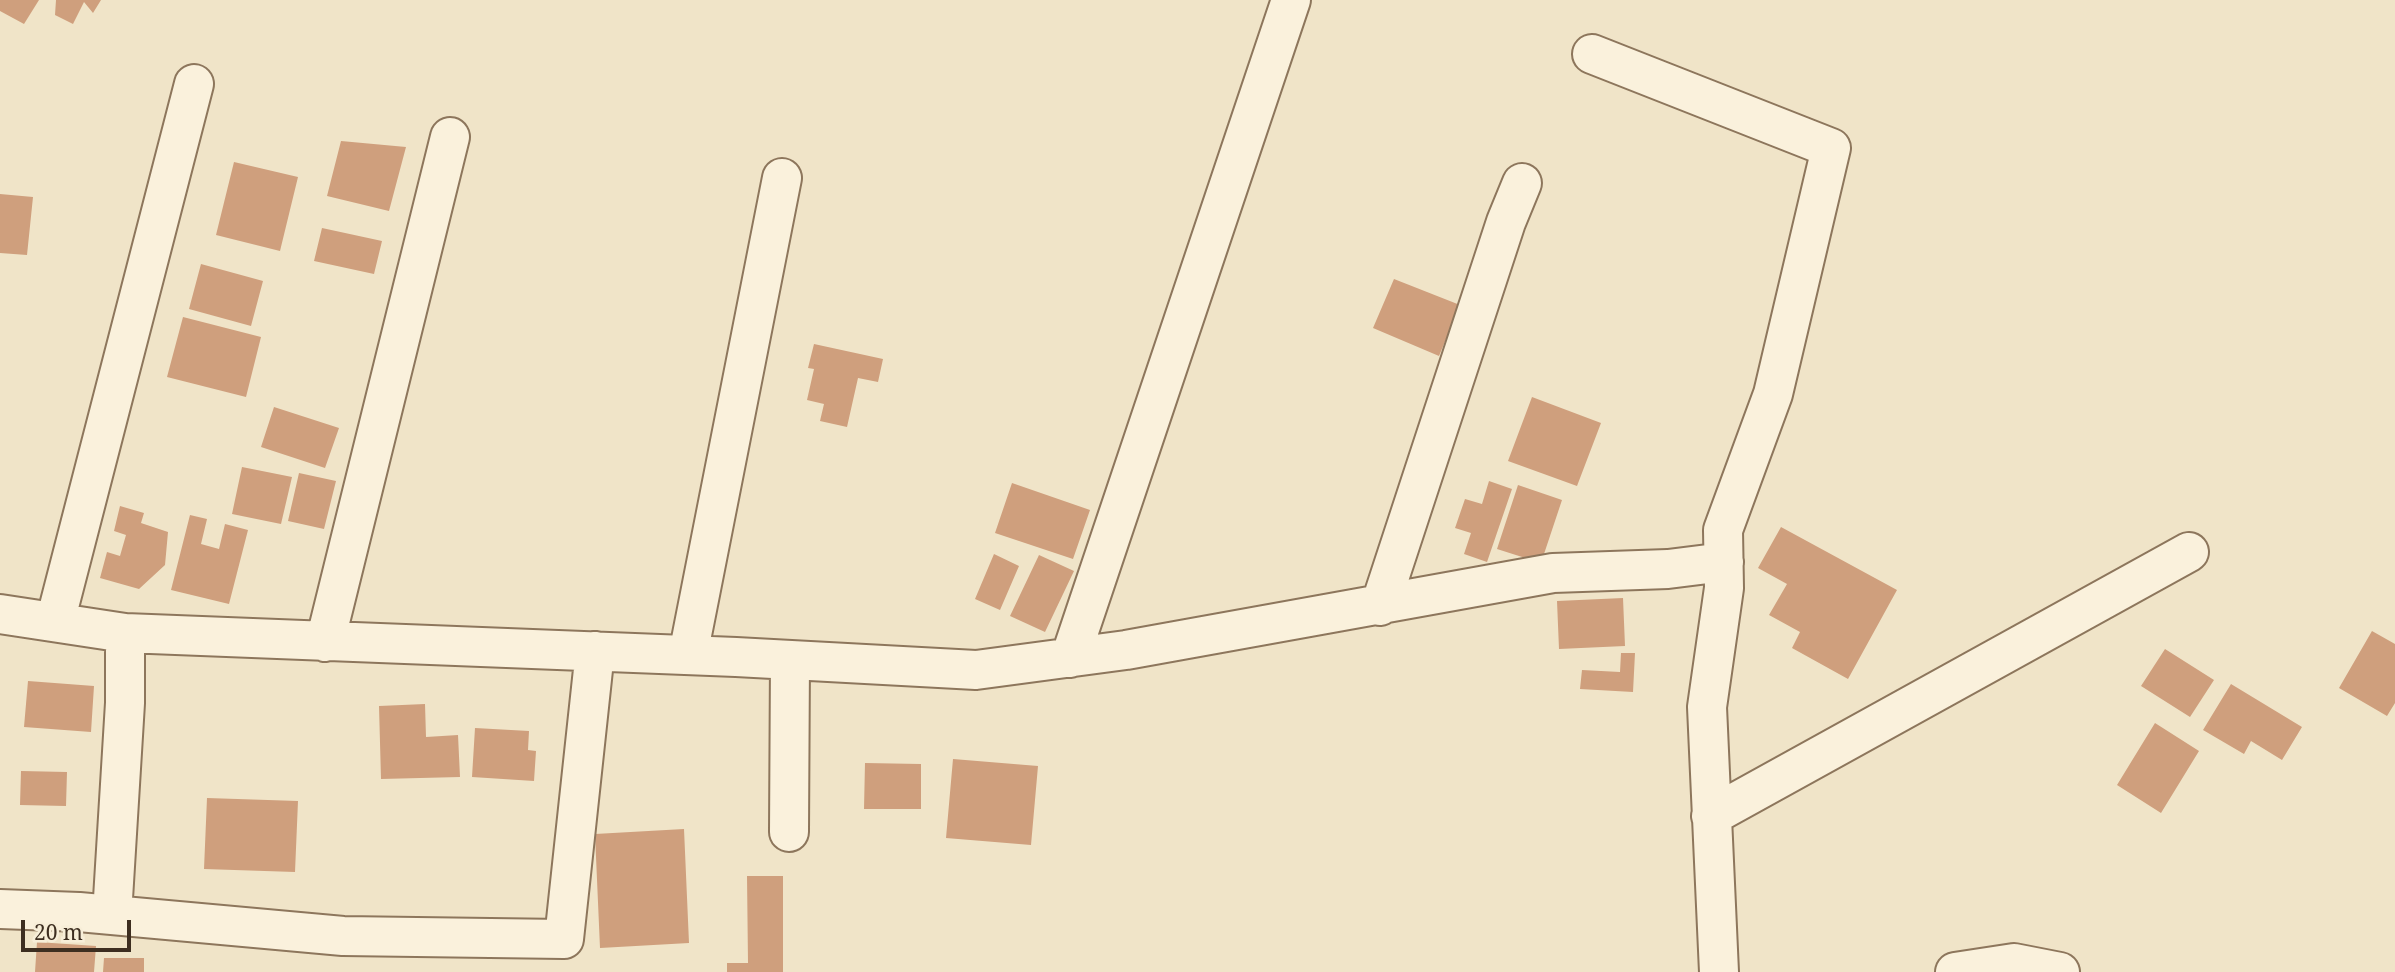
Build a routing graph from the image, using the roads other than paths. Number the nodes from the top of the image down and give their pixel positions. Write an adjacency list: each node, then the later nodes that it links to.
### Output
1 (1291, 0): 16 (street)
2 (1592, 54): 8 (street)
3 (194, 84): 11 (street)
4 (450, 137): 13 (street)
5 (782, 178): 15 (street)
6 (1522, 183): 9 (street)
7 (2189, 552): 18 (street)
8 (1724, 562): 9 (street); 18 (street)
9 (1380, 606): 16 (street)
10 (0, 614): 11 (street)
11 (55, 622): 12 (street)
12 (125, 633): 13 (street); 21 (street)
13 (325, 642): 14 (street)
14 (595, 651): 15 (street); 21 (street)
15 (688, 655): 17 (street)
16 (1070, 658): 17 (street)
17 (790, 660): 19 (street)
18 (1711, 816): 22 (street)
19 (789, 832)
20 (0, 909): 21 (street)
21 (112, 915)
22 (1719, 972)
23 (1955, 972): 24 (street)
24 (2060, 972)

